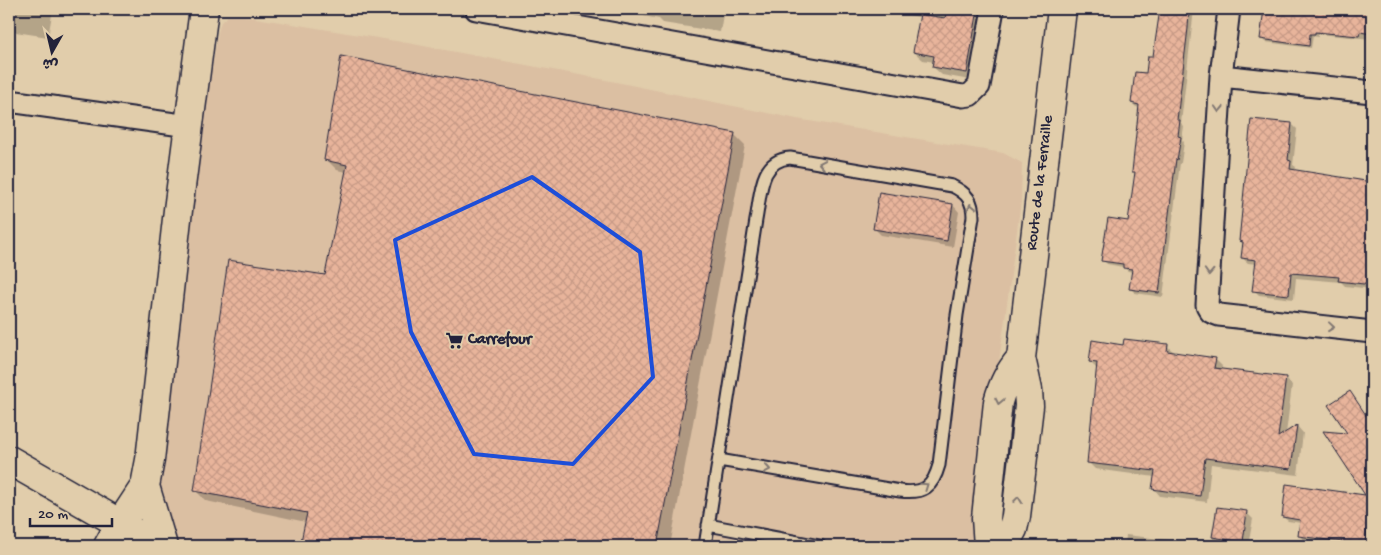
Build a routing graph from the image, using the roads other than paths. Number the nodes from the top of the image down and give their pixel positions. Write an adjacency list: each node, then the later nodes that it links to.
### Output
1 (204, 9): 9 (street)
2 (476, 9): 3 (street)
3 (992, 9)
4 (1062, 9): 11 (street, Route de la Ferraille)
5 (1229, 9): 6 (street)
6 (1221, 76): 7 (street); 10 (street, one-way to 10)
7 (1372, 92)
8 (9, 101): 9 (street)
9 (189, 126): 14 (street)
10 (1372, 332)
11 (1021, 358): 21 (street, Route de la Ferraille, one-way to 21); 22 (street, Route de la Ferraille, one-way to 11)
12 (9, 460): 16 (street)
13 (719, 460): 13 (lane, one-way to 13); 15 (lane)
14 (145, 486): 16 (street); 18 (street)
15 (708, 524): 19 (lane); 20 (lane)
16 (114, 535): 17 (street)
17 (156, 546)
18 (163, 546)
19 (705, 546)
20 (820, 546)
21 (988, 546)
22 (1004, 546)

